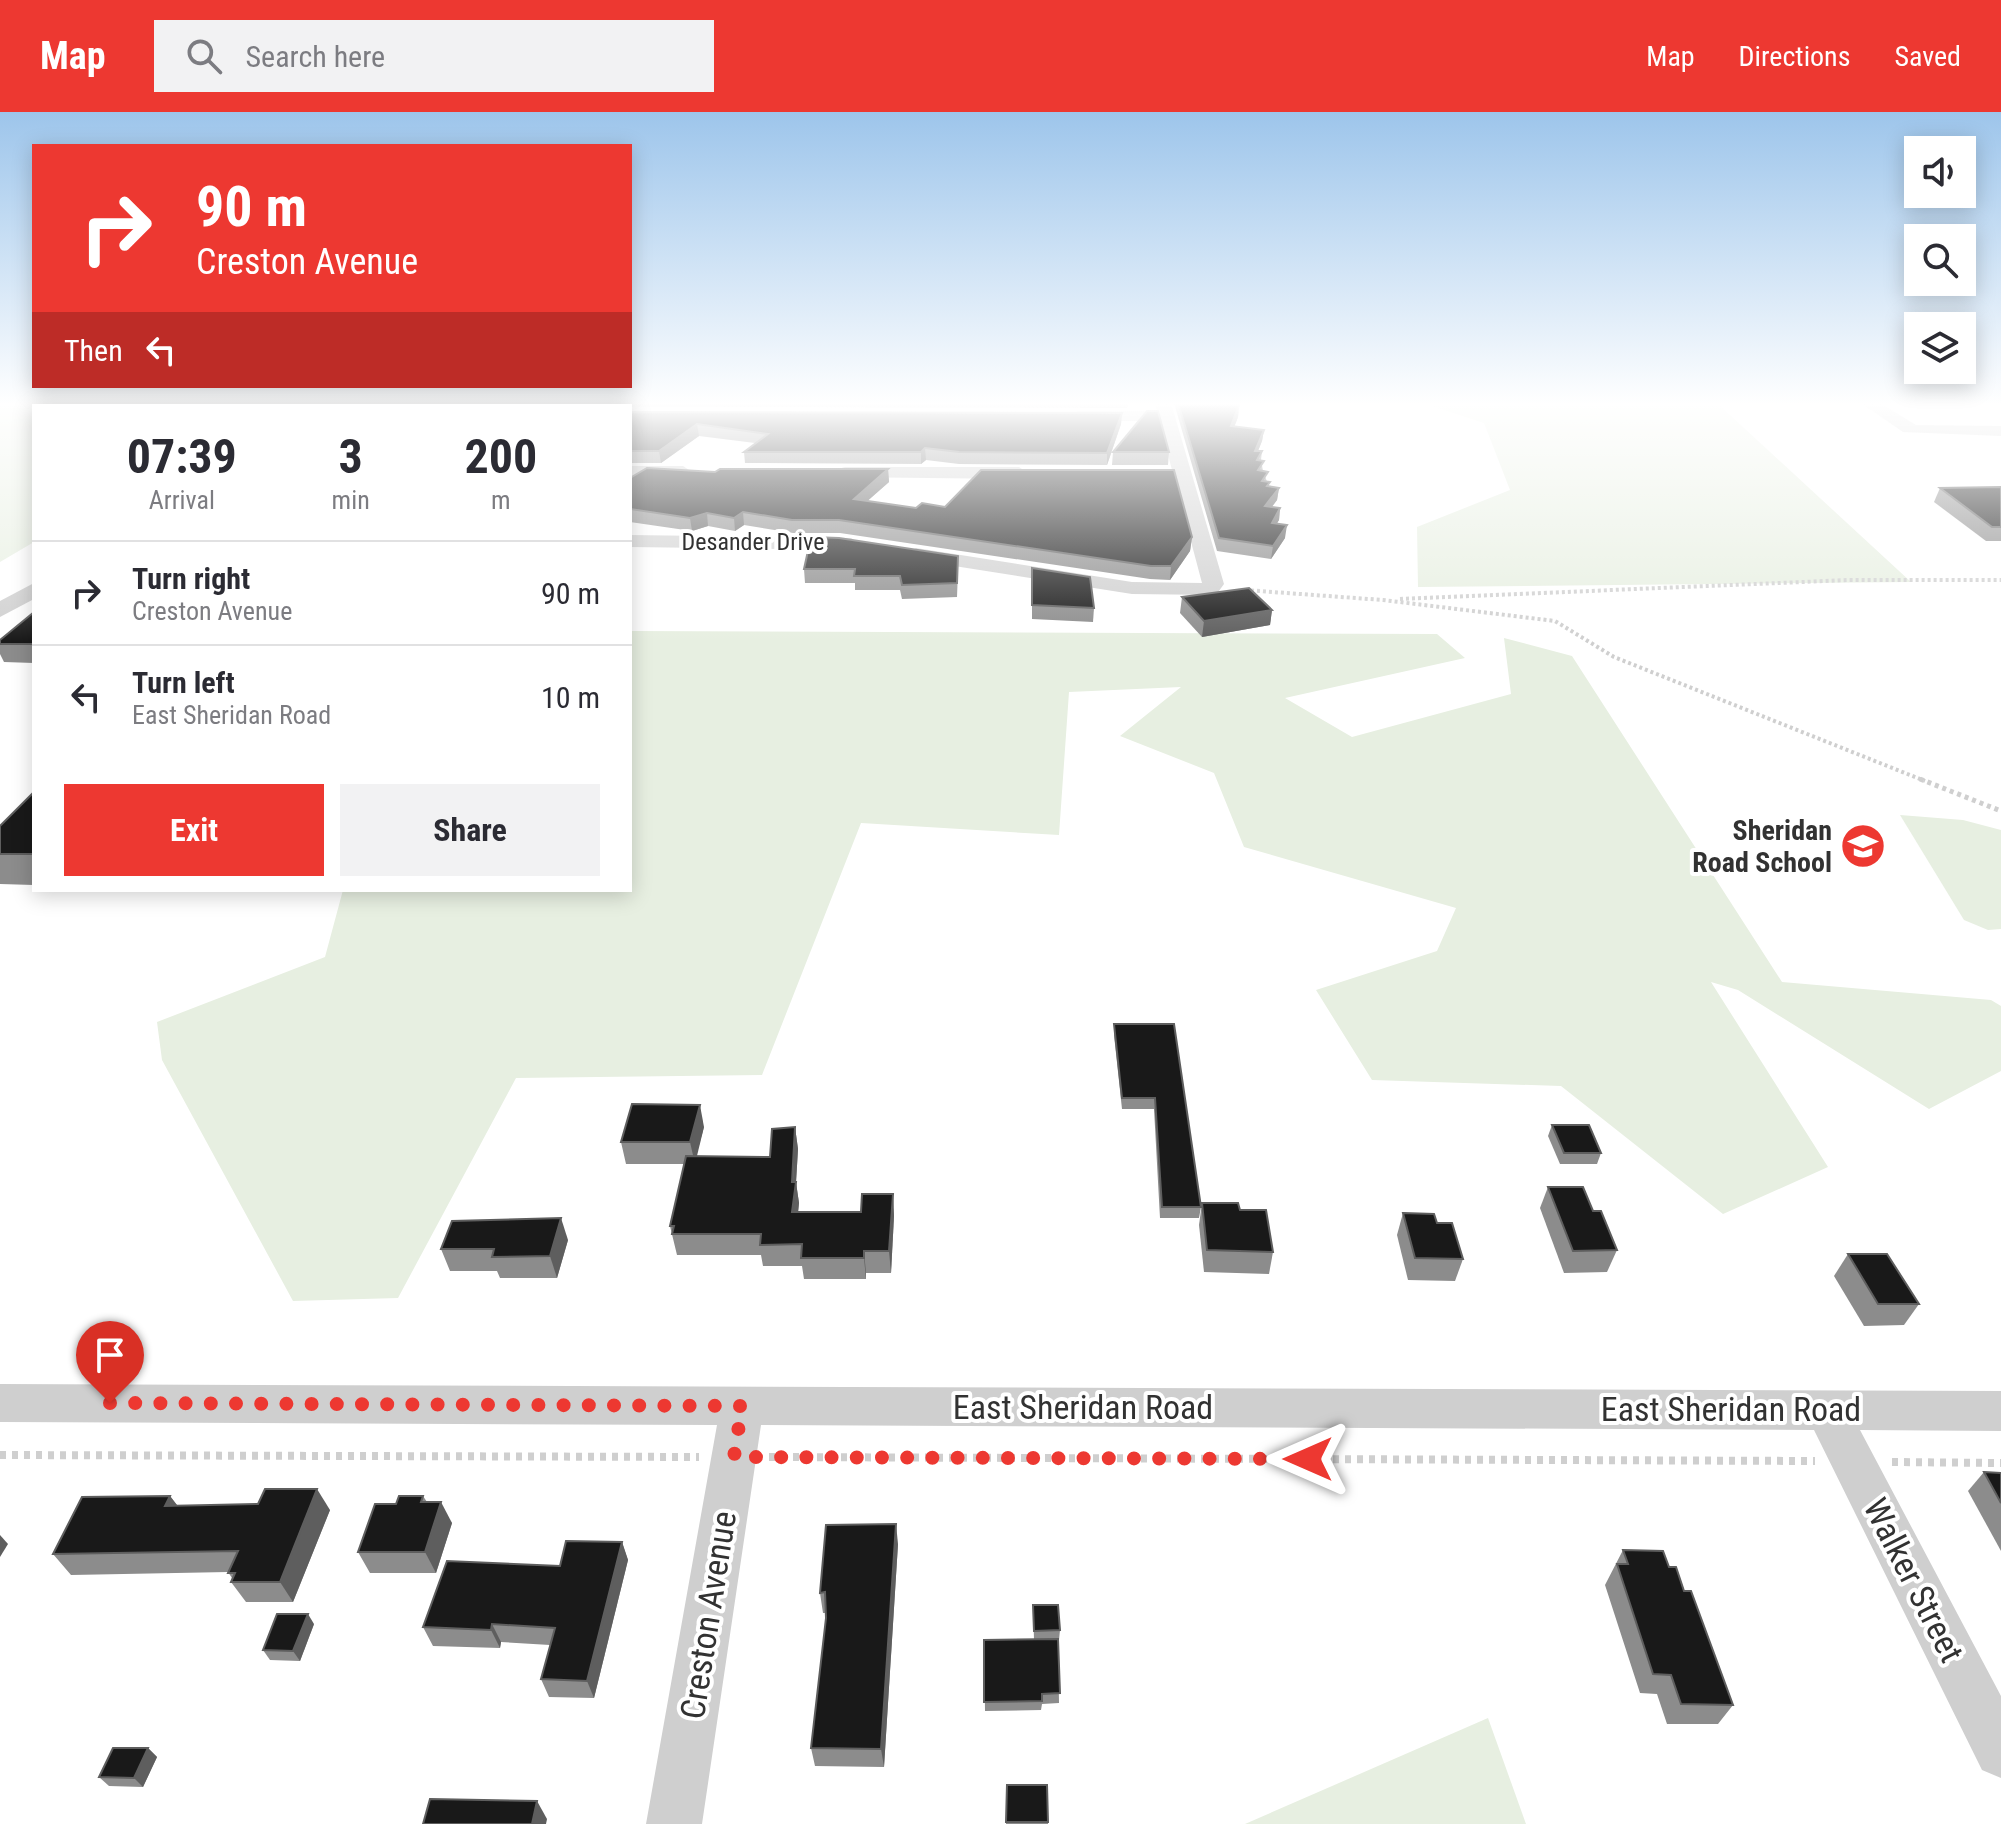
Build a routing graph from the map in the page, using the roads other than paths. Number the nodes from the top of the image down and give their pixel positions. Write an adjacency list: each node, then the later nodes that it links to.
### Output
1 (1177, 483): 2 (street, Desander Drive)
2 (632, 541)
3 (32, 591): 4 (street)
4 (0, 610)
5 (0, 1403): 6 (street, East Sheridan Road)
6 (742, 1406): 7 (street, East Sheridan Road); 10 (street, Creston Avenue)
7 (1827, 1410): 8 (street, East Sheridan Road); 9 (street, Walker Street)
8 (2001, 1411)
9 (2001, 1751)
10 (674, 1824)

